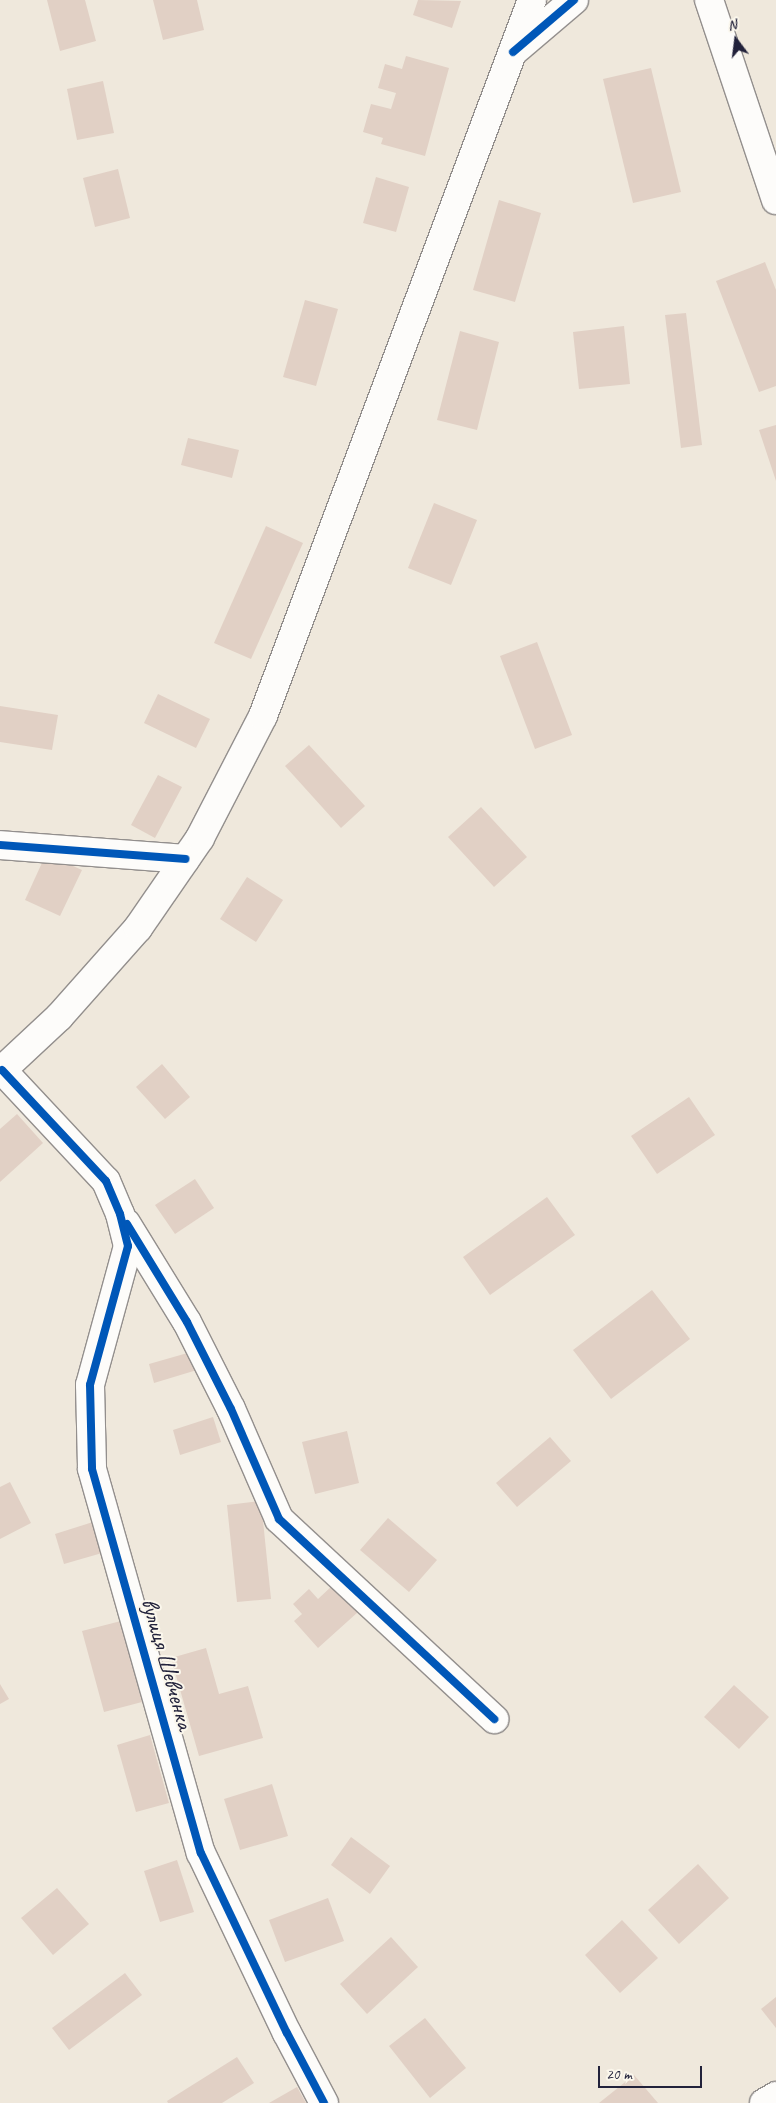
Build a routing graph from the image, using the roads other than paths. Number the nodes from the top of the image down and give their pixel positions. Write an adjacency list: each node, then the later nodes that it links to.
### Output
1 (532, 0): 5 (street)
2 (574, 0): 5 (street)
3 (695, 0): 4 (street)
4 (712, 9): 6 (street)
5 (512, 52): 8 (street)
6 (776, 200)
7 (0, 845): 8 (street)
8 (185, 859): 9 (street)
9 (1, 1071): 10 (street, вулиця Шевченка)
10 (120, 1214): 11 (street, вулиця Шевченка); 13 (street, вулиця Шевченка)
11 (494, 1719)
12 (776, 2096): 14 (street)
13 (324, 2103)
14 (764, 2103)

